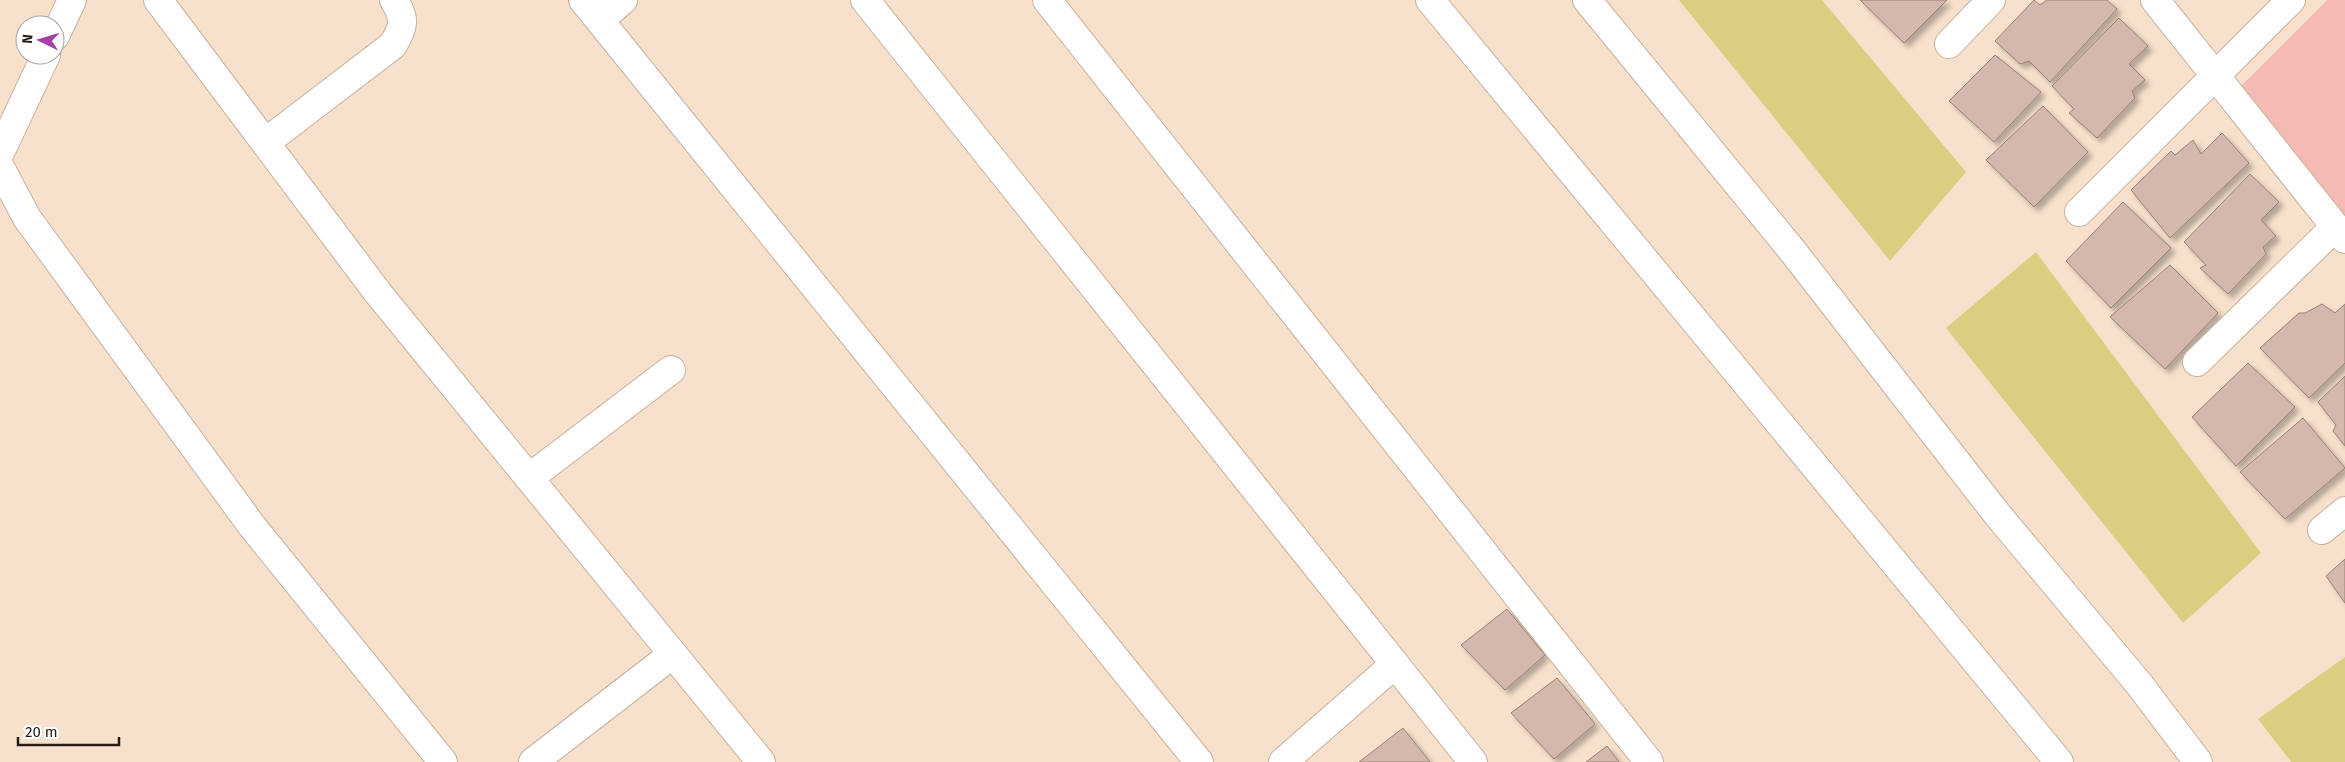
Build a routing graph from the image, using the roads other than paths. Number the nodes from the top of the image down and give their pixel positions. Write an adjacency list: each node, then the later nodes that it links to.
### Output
1 (72, 0): 13 (street)
2 (158, 0): 17 (street)
3 (394, 0): 17 (street)
4 (623, 0): 12 (street)
5 (865, 0): 28 (street)
6 (1047, 0): 35 (street)
7 (1430, 0): 36 (street)
8 (1587, 0): 37 (street)
9 (1991, 0): 14 (street)
10 (2155, 0): 16 (street)
11 (2292, 0): 16 (street)
12 (592, 10): 32 (street)
13 (65, 15)
14 (1949, 44)
15 (41, 65): 18 (street)
16 (2216, 76): 20 (street); 21 (street)
17 (266, 142): 24 (street)
18 (0, 152)
19 (0, 168): 29 (street)
20 (2079, 212)
21 (2340, 233): 22 (street)
22 (2197, 362)
23 (671, 370): 24 (street)
24 (529, 478): 27 (street)
25 (2345, 511): 26 (street)
26 (2322, 530)
27 (673, 654): 30 (street); 31 (street)
28 (1395, 664): 33 (street); 34 (street)
29 (443, 762)
30 (533, 762)
31 (761, 762)
32 (1199, 762)
33 (1283, 762)
34 (1473, 762)
35 (1649, 762)
36 (2058, 762)
37 (2198, 762)

